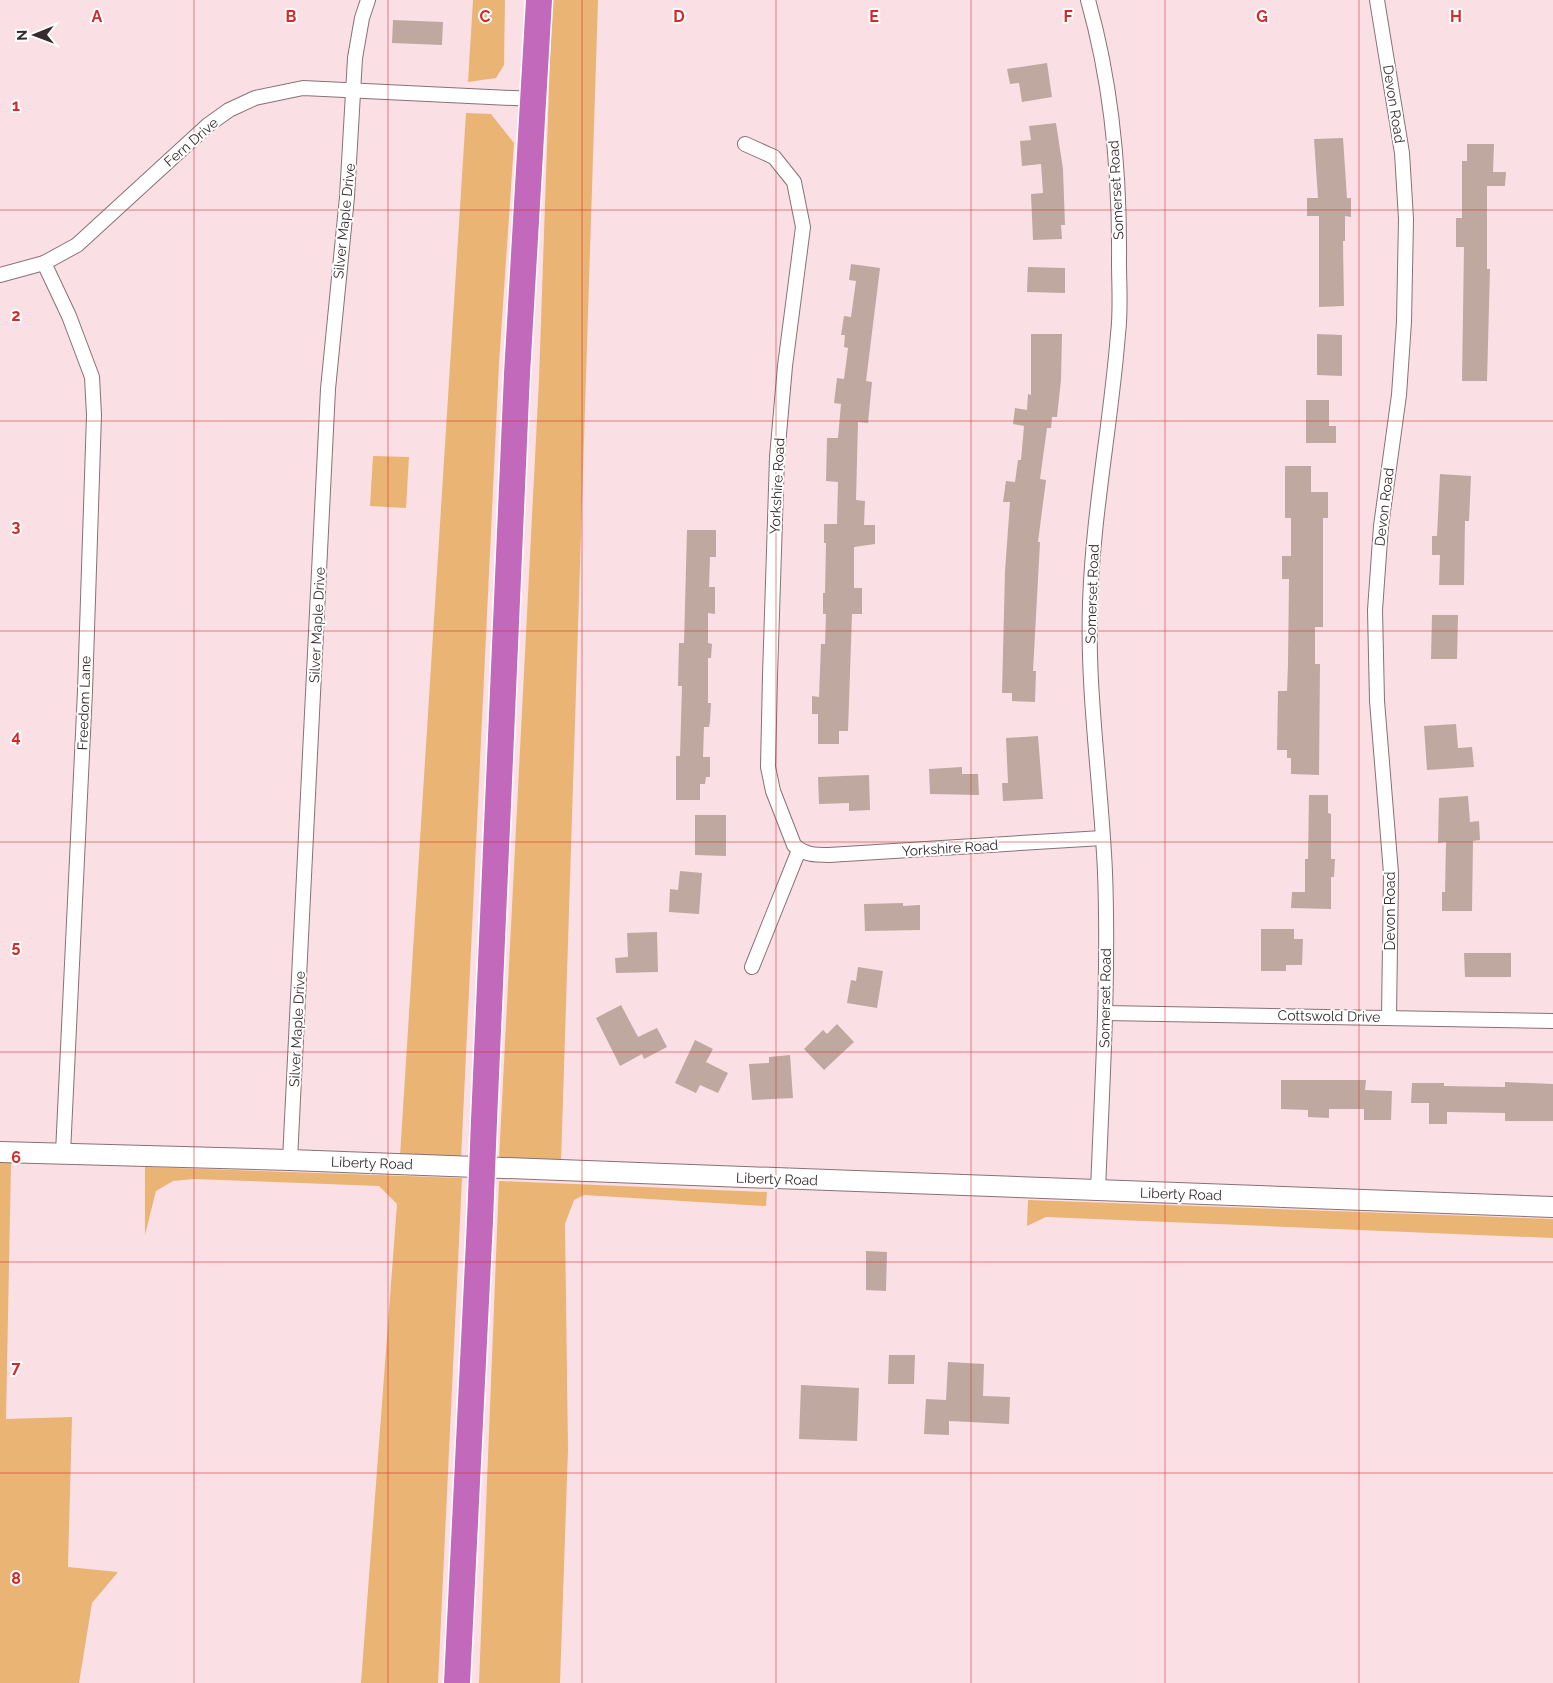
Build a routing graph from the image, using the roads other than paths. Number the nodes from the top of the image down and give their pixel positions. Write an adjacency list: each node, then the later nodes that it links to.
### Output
1 (368, 0): 5 (street, Silver Maple Drive)
2 (538, 0): 6 (highway)
3 (1088, 0): 10 (street, Somerset Road)
4 (1377, 0): 14 (street, Devon Road)
5 (354, 90): 6 (street, Fern Drive); 8 (street, Fern Drive); 18 (street, Silver Maple Drive)
6 (533, 99): 21 (highway, bridge)
7 (745, 144): 11 (street, Yorkshire Road)
8 (44, 263): 9 (street, Fern Drive); 17 (street, Freedom Lane)
9 (0, 275)
10 (1102, 838): 11 (street, Yorkshire Road); 13 (street, Somerset Road)
11 (799, 850): 12 (street)
12 (752, 967)
13 (1105, 1013): 14 (street, Cottswold Drive); 19 (street, Somerset Road)
14 (1389, 1017): 15 (street, Cottswold Drive)
15 (1553, 1021)
16 (0, 1152): 17 (street, Liberty Road)
17 (63, 1153): 18 (street, Liberty Road)
18 (290, 1160): 19 (street, Liberty Road)
19 (1098, 1191): 20 (street, Liberty Road)
20 (1553, 1207)
21 (457, 1683)

